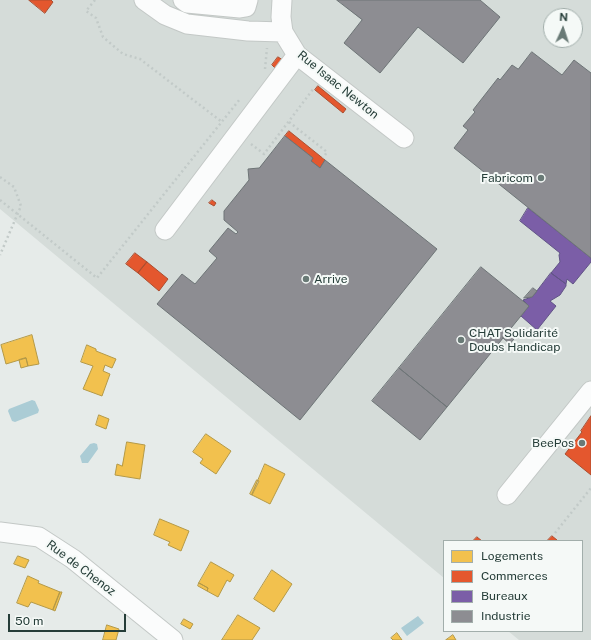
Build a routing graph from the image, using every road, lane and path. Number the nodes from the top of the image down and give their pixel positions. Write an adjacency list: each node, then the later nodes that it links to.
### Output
1 (95, 0): 11 (path)
2 (144, 0): 6 (street)
3 (183, 0): 4 (street)
4 (248, 0)
5 (282, 0): 6 (street, Rue Isaac Newton)
6 (276, 32): 7 (street, Rue Isaac Newton); 8 (path)
7 (297, 55): 9 (street, Rue Isaac Newton); 13 (street)
8 (260, 74)
9 (324, 75): 12 (path); 14 (street, Rue Isaac Newton)
10 (241, 98): 11 (path)
11 (222, 122): 13 (path); 18 (path)
12 (289, 122): 13 (path); 15 (path)
13 (238, 134): 19 (street)
14 (404, 138)
15 (323, 158)
16 (0, 177): 18 (path)
17 (0, 200): 18 (path)
18 (19, 215): 20 (path)
19 (165, 230)
20 (0, 255)
21 (591, 391): 23 (street)
22 (591, 488): 25 (path)
23 (508, 495)
24 (0, 532): 26 (street, Rue de Chenoz)
25 (555, 533)
26 (173, 640)

